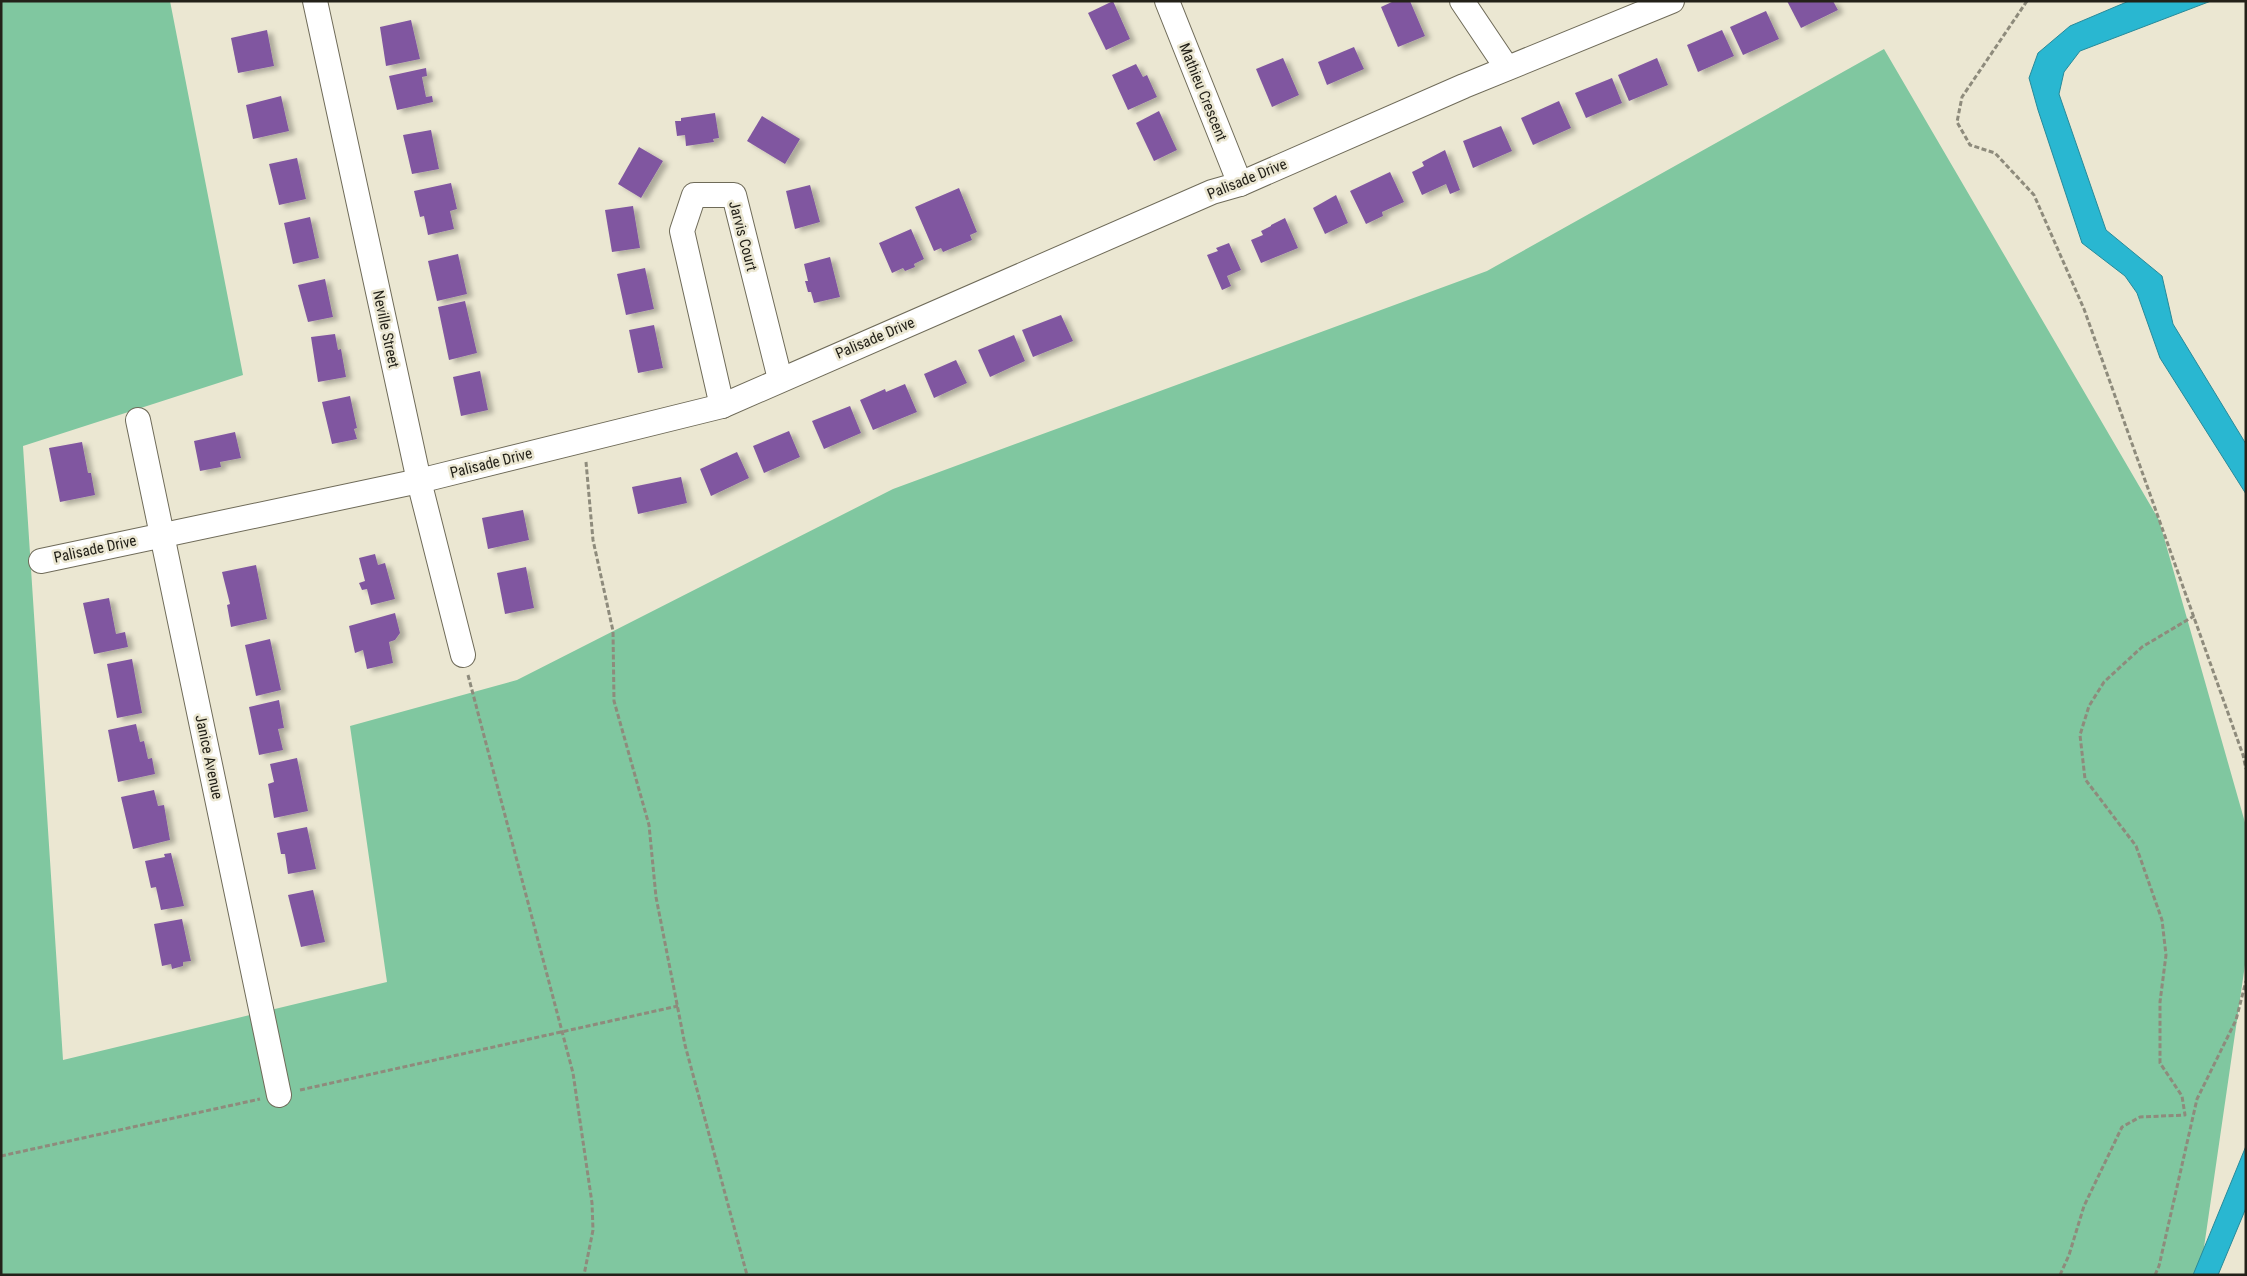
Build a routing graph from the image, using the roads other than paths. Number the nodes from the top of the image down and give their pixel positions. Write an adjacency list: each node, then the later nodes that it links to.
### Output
1 (315, 1): 10 (street, Neville Street)
2 (1167, 1): 6 (street, Mathieu Crescent)
3 (1462, 1): 5 (street)
4 (1672, 1): 5 (street, Palisade Drive)
5 (1507, 68): 6 (street, Palisade Drive)
6 (1240, 184): 7 (street, Palisade Drive)
7 (780, 379): 8 (street, Palisade Drive); 8 (street, Jarvis Court)
8 (722, 406): 10 (street, Palisade Drive)
9 (138, 420): 11 (street, Janice Avenue)
10 (419, 481): 11 (street, Palisade Drive); 13 (street, Neville Street)
11 (162, 535): 12 (street, Palisade Drive); 14 (street, Janice Avenue)
12 (41, 561)
13 (463, 655)
14 (279, 1095)

